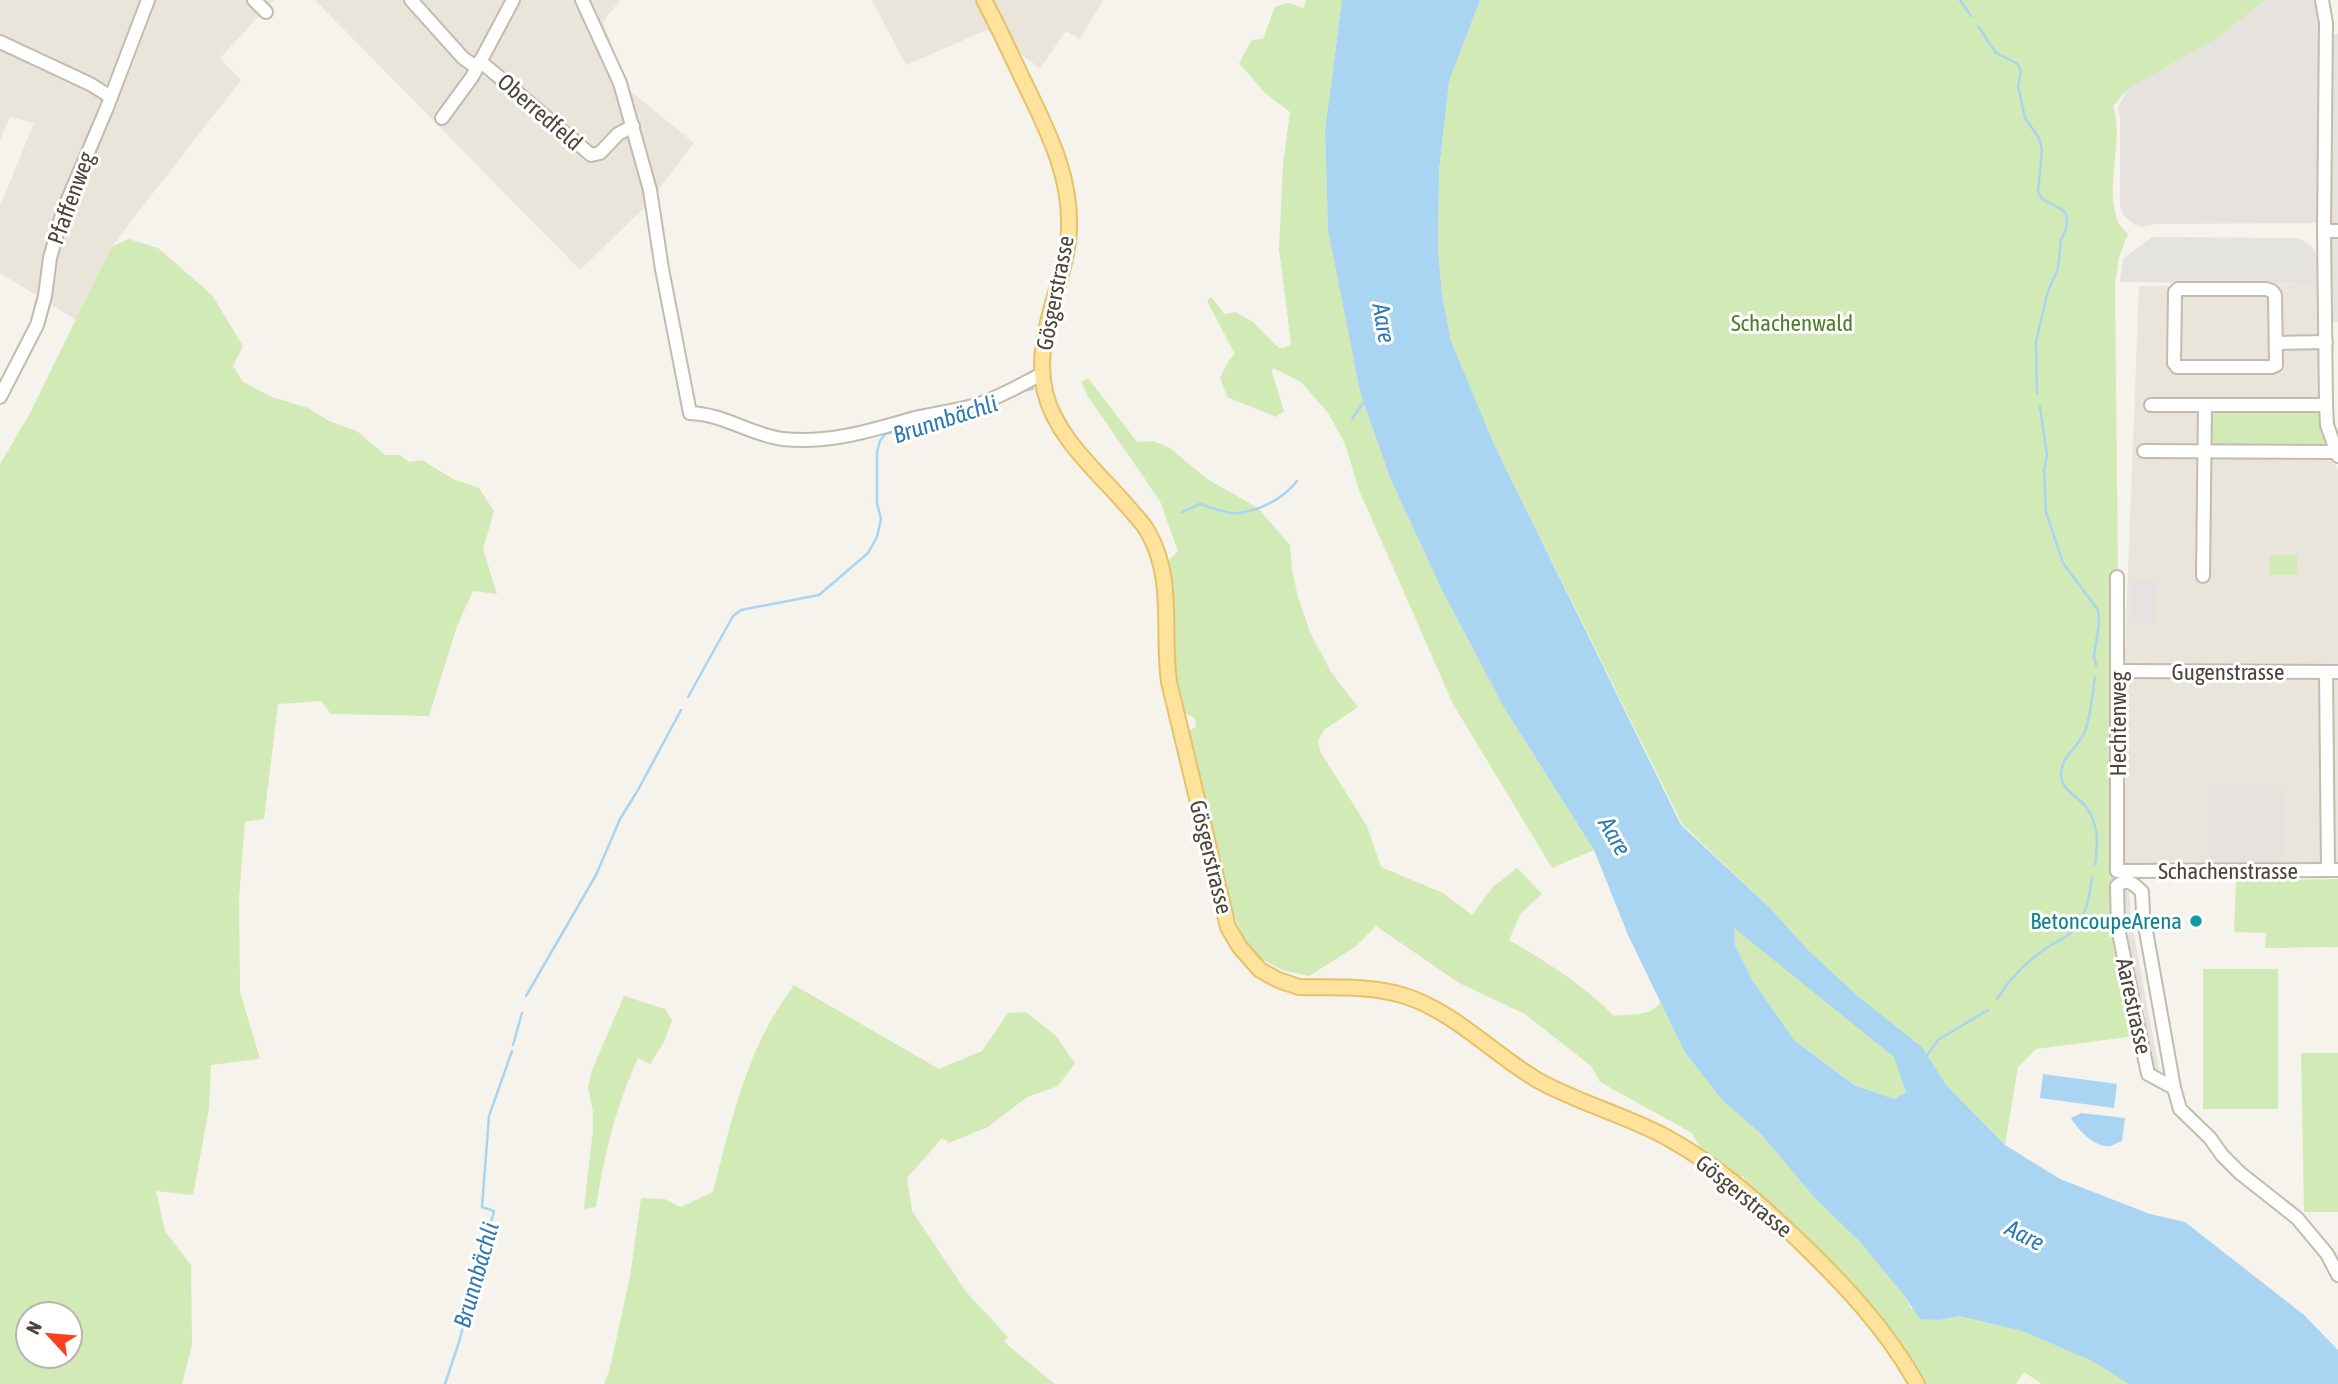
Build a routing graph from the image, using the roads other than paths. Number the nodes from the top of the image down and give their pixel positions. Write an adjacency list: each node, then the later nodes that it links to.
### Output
1 (148, 0): 12 (street, Pfaffenweg)
2 (254, 0): 8 (street)
3 (411, 0): 11 (street)
4 (513, 0): 11 (street)
5 (582, 0): 14 (street)
6 (986, 0): 19 (main road, Gösgerstrasse)
7 (2322, 0): 9 (street)
8 (266, 12)
9 (2332, 23): 15 (street)
10 (0, 42): 12 (street)
11 (478, 64): 13 (street); 14 (street, Oberredfeld)
12 (111, 97): 20 (street, Pfaffenweg)
13 (442, 118)
14 (633, 125): 19 (street)
15 (2324, 231): 16 (street); 17 (street)
16 (2338, 231)
17 (2326, 342): 18 (street); 23 (street)
18 (2276, 343): 18 (street)
19 (1042, 374): 35 (main road, Gösgerstrasse)
20 (0, 397)
21 (2151, 405): 22 (street)
22 (2205, 405): 23 (street); 25 (street)
23 (2326, 405): 26 (street)
24 (2144, 451): 25 (street)
25 (2204, 453): 26 (street); 27 (street)
26 (2337, 454)
27 (2203, 576)
28 (2118, 577): 29 (street, Hechtenweg)
29 (2119, 671): 30 (street, Gugenstrasse); 32 (street, Hechtenweg)
30 (2332, 671): 31 (street)
31 (2333, 870): 32 (street, Schachenstrasse)
32 (2117, 871)
33 (2174, 1088): 33 (street, Aarestrasse); 34 (street, Aarestrasse)
34 (2338, 1275)
35 (1915, 1381)

